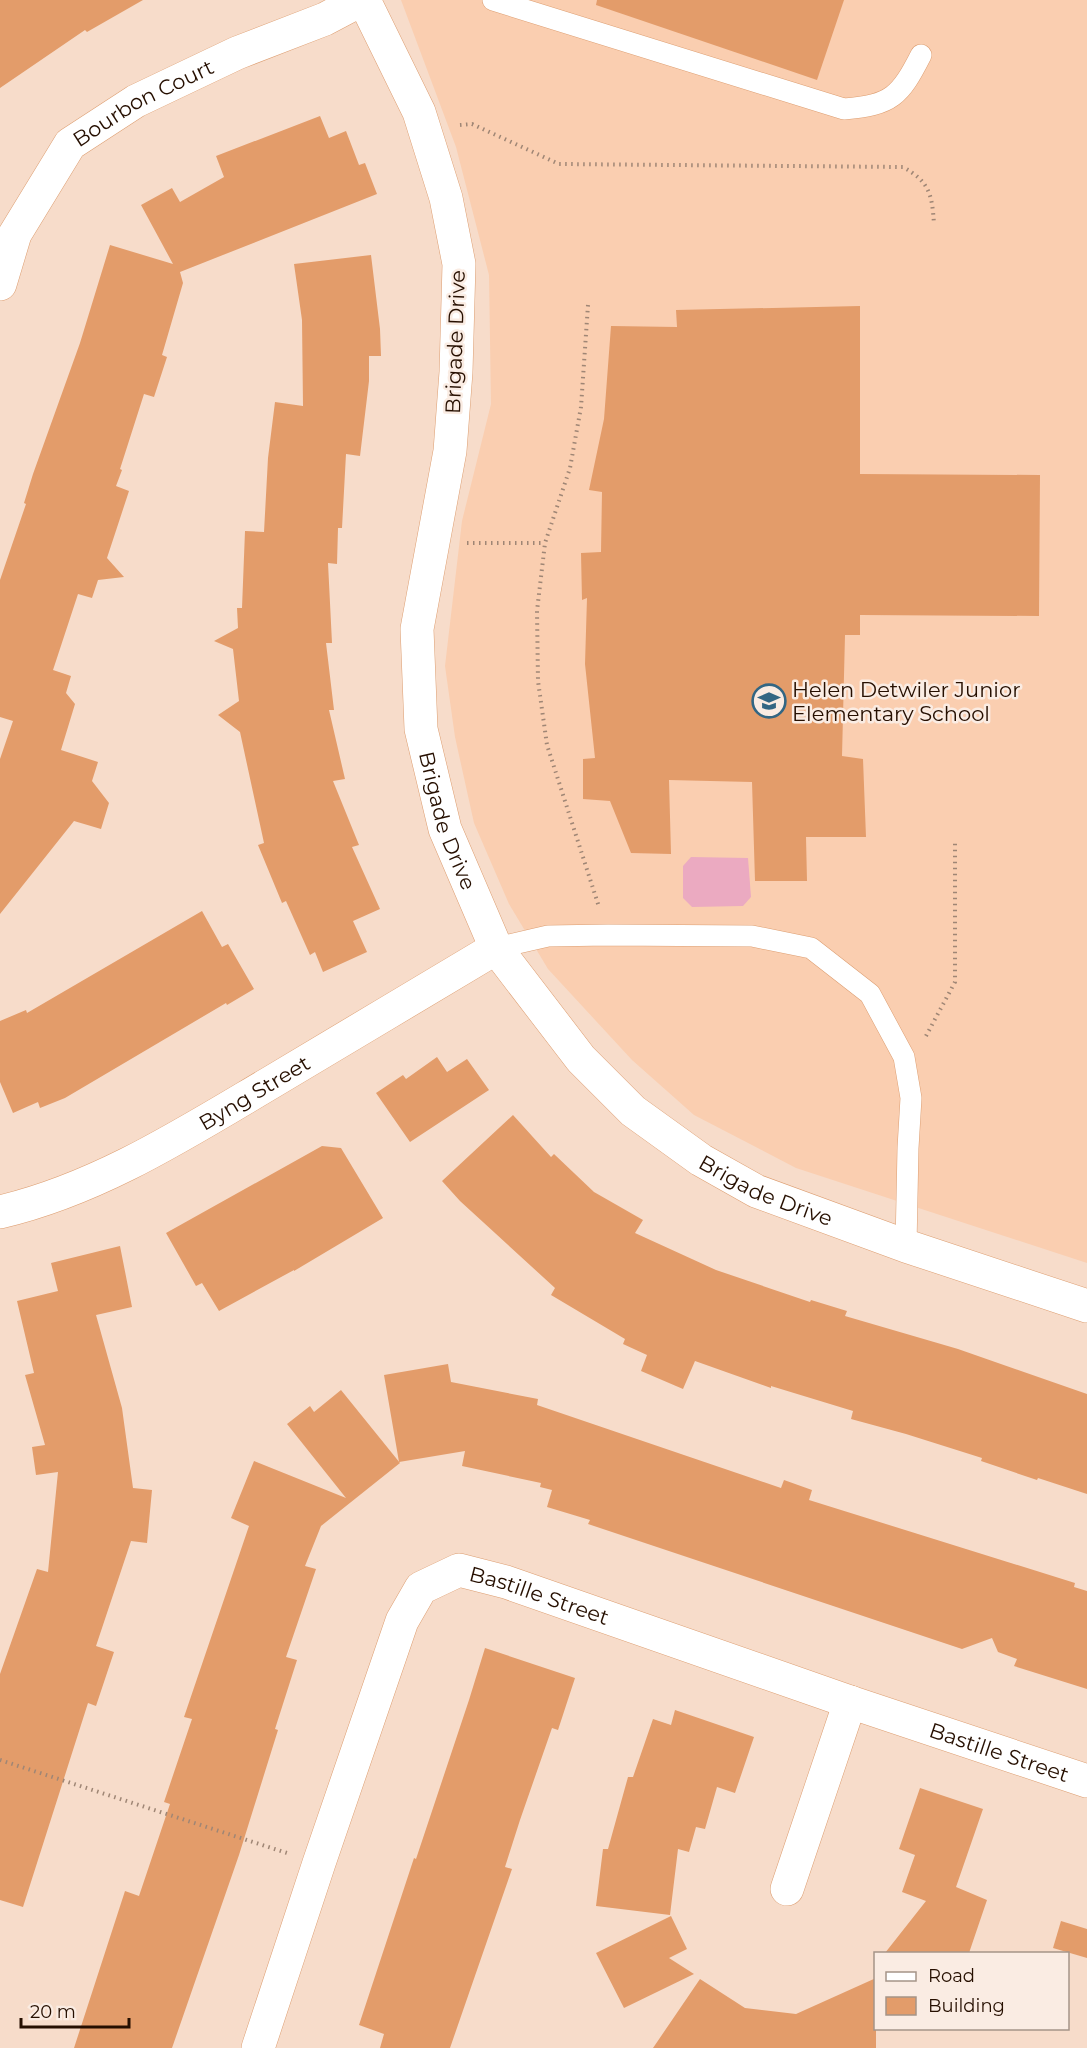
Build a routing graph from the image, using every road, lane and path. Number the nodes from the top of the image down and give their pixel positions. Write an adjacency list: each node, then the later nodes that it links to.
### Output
1 (363, 0): 4 (street, Brigade Drive); 6 (street, Bourbon Court)
2 (493, 0): 3 (lane)
3 (921, 55)
4 (423, 126): 5 (path); 8 (street, Brigade Drive)
5 (934, 224)
6 (0, 284)
7 (588, 304): 9 (path)
8 (433, 543): 9 (path); 12 (street, Brigade Drive)
9 (545, 543): 11 (path)
10 (955, 840): 13 (path)
11 (608, 935): 12 (lane); 13 (lane)
12 (496, 948): 14 (street, Byng Street); 15 (street, Brigade Drive)
13 (904, 1057): 15 (lane)
14 (0, 1212)
15 (906, 1246): 16 (street, Brigade Drive)
16 (1087, 1306)
17 (850, 1702): 19 (street, Bastille Street); 20 (street, Bastille Street); 21 (street)
18 (0, 1760): 20 (path)
19 (1087, 1781)
20 (319, 1863): 22 (street, Bastille Street)
21 (788, 1889)
22 (258, 2048)

